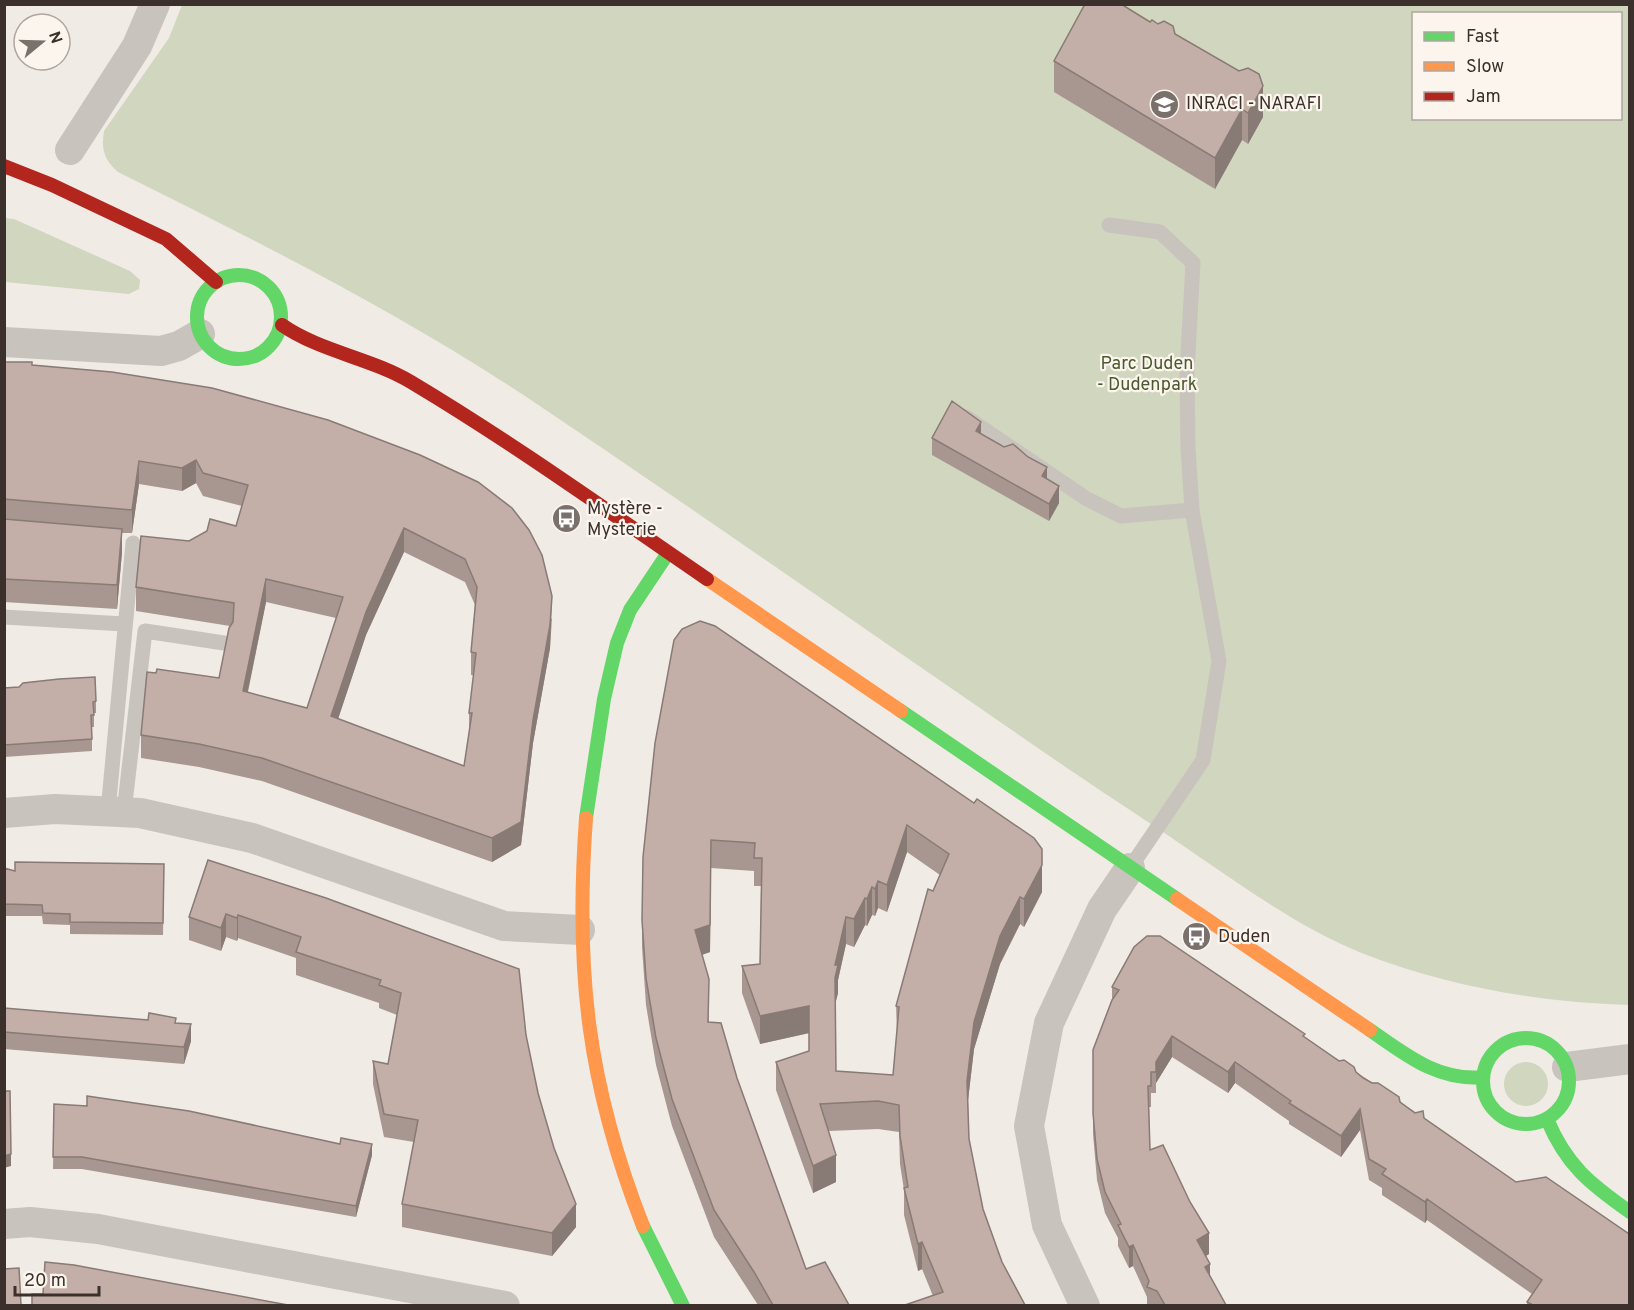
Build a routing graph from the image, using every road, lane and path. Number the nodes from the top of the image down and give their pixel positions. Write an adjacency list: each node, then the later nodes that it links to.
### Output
1 (155, 4): 2 (street)
2 (70, 150)
3 (4, 166): 5 (street)
4 (1109, 225): 10 (lane)
5 (216, 282): 6 (street); 7 (street)
6 (282, 325): 7 (street); 12 (street)
7 (200, 334): 8 (street)
8 (4, 342)
9 (966, 417): 10 (lane)
10 (1192, 510): 18 (lane)
11 (153, 545): 14 (lane)
12 (668, 554): 18 (street); 19 (street)
13 (4, 617): 14 (lane)
14 (124, 624): 16 (lane)
15 (224, 643): 16 (lane)
16 (116, 812): 17 (street); 19 (street)
17 (4, 813)
18 (1130, 868): 22 (street); 28 (street)
19 (580, 930): 26 (street)
20 (1629, 1059): 21 (street)
21 (1567, 1067): 22 (street); 23 (street)
22 (1482, 1077): 23 (street)
23 (1547, 1119): 24 (street)
24 (1629, 1212)
25 (4, 1224): 27 (street)
26 (680, 1304)
27 (505, 1305)
28 (1085, 1305)

